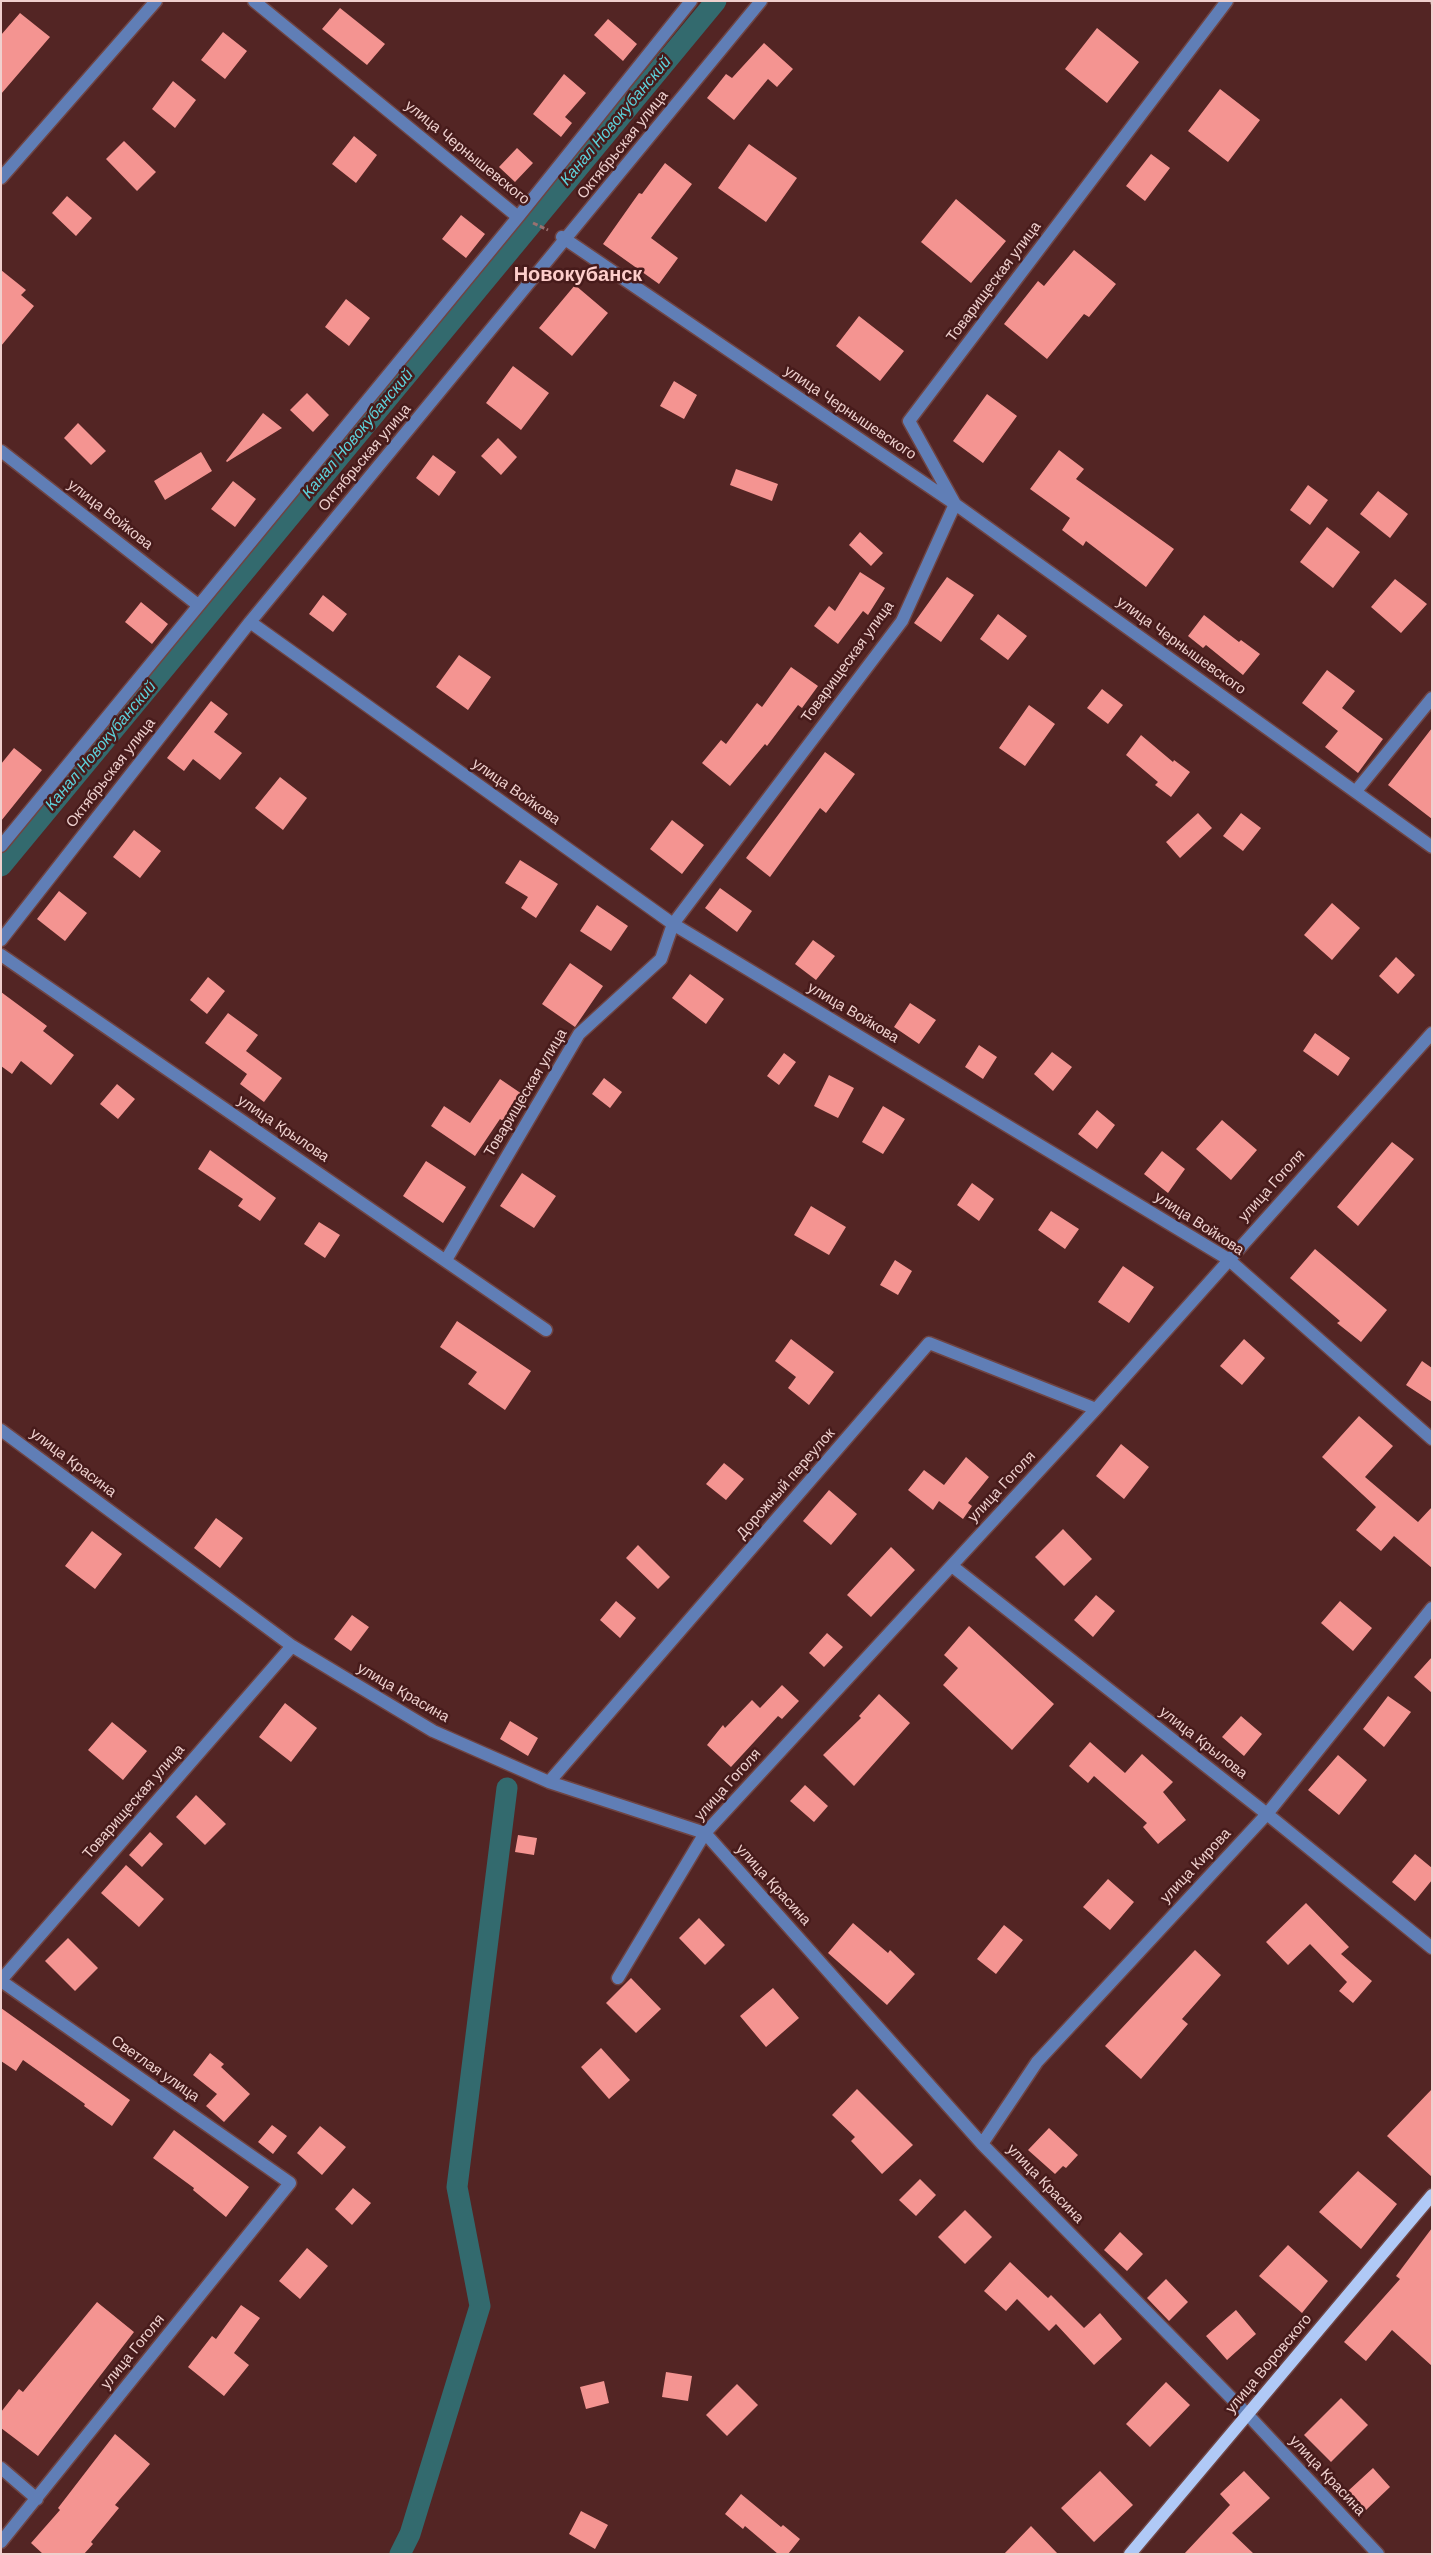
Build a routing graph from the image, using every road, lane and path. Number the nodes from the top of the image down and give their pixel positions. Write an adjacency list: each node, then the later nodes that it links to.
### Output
1 (156, 1): 6 (street)
2 (254, 1): 7 (street, улица Чернышевского)
3 (691, 1): 7 (street)
4 (761, 1): 8 (street, Октябрьская улица)
5 (1227, 1): 10 (street, Товарищеская улица)
6 (1, 178)
7 (518, 217): 8 (path, улица Чернышевского); 11 (street)
8 (564, 239): 10 (street, улица Чернышевского); 12 (street, Октябрьская улица)
9 (1, 451): 11 (street, улица Войкова)
10 (955, 504): 14 (street, улица Чернышевского); 17 (street, Товарищеская улица)
11 (198, 605): 15 (street)
12 (250, 622): 17 (street, улица Войкова); 18 (street, Октябрьская улица)
13 (1432, 698): 14 (street)
14 (1356, 791): 16 (street, улица Чернышевского)
15 (1, 846)
16 (1432, 847)
17 (673, 924): 21 (street, улица Войкова); 22 (street, Товарищеская улица)
18 (1, 940)
19 (1, 955): 22 (street, улица Крылова)
20 (1432, 1033): 21 (street, улица Гоголя)
21 (1228, 1259): 24 (street, улица Гоголя); 26 (street, улица Войкова)
22 (446, 1260): 23 (street, улица Крылова)
23 (546, 1330)
24 (1096, 1409): 27 (street, улица Гоголя); 30 (street, Дорожный переулок)
25 (1, 1430): 29 (street, улица Красина)
26 (1432, 1439)
27 (952, 1566): 31 (street, улица Крылова); 32 (street, улица Гоголя)
28 (1432, 1608): 31 (street, улица Кирова)
29 (292, 1646): 30 (street, улица Красина); 35 (street, Товарищеская улица)
30 (549, 1782): 32 (street, улица Красина)
31 (1267, 1814): 33 (street, улица Крылова); 36 (street, улица Кирова)
32 (705, 1833): 34 (street, улица Гоголя); 36 (street, улица Красина)
33 (1432, 1948)
34 (618, 1978)
35 (1, 1981): 37 (street, Светлая улица)
36 (982, 2144): 39 (street, улица Красина)
37 (290, 2183): 41 (street, улица Гоголя)
38 (1432, 2195): 39 (main road, улица Воровского)
39 (1248, 2415): 43 (main road, улица Воровского); 44 (street, улица Красина)
40 (1, 2468): 41 (street)
41 (37, 2499): 42 (street, улица Гоголя)
42 (1, 2542)
43 (1130, 2554)
44 (1378, 2554)

